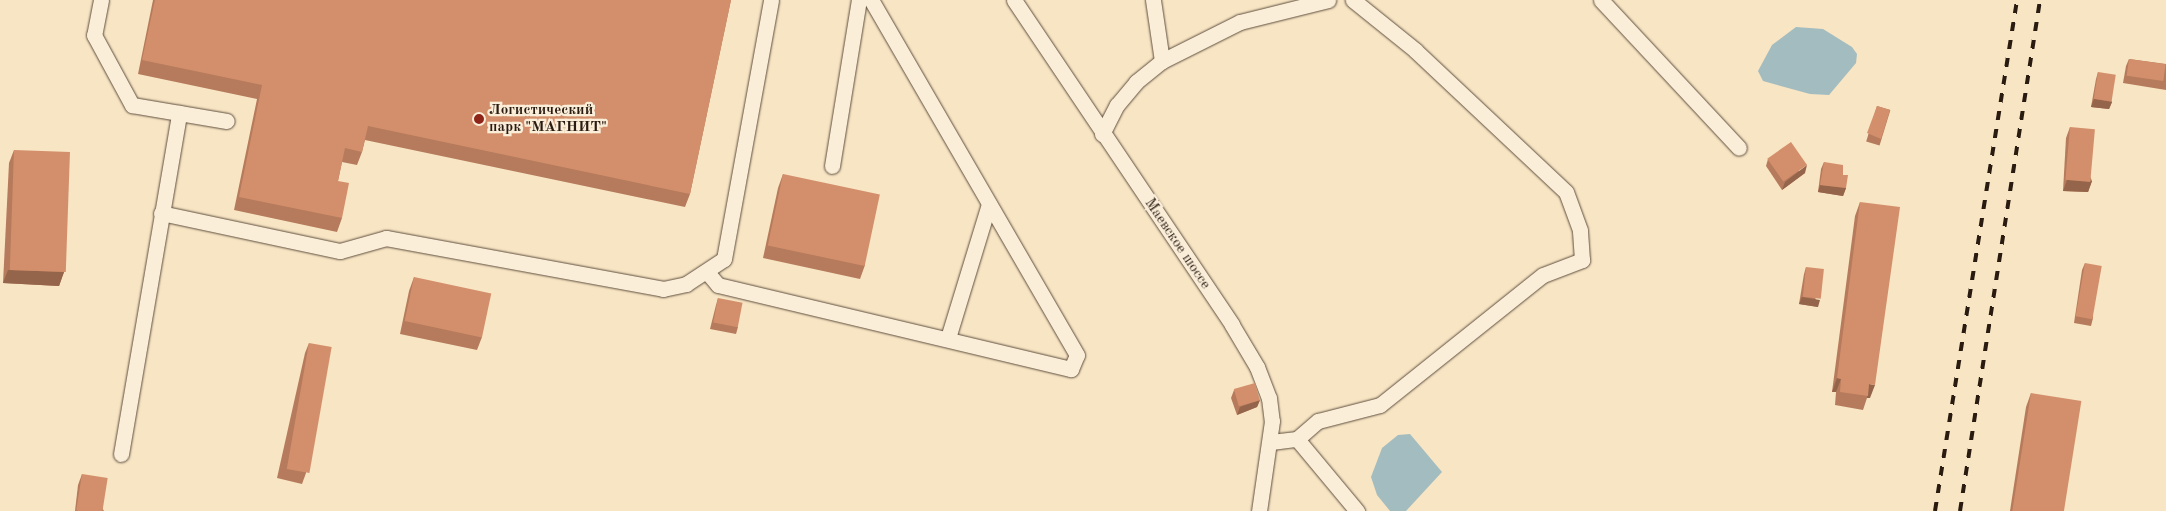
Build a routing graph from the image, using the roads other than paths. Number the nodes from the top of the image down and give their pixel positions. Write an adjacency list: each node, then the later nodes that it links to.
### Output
1 (101, 0): 11 (street)
2 (771, 0): 18 (street)
3 (859, 0): 15 (street)
4 (871, 0): 16 (street)
5 (1014, 0): 13 (street, Маевское шоссе)
6 (1153, 0): 10 (street)
7 (1328, 0): 10 (street)
8 (1353, 0): 20 (street)
9 (1602, 0): 14 (street)
10 (1162, 61): 13 (street)
11 (179, 113): 12 (street); 17 (street)
12 (227, 121)
13 (1102, 134): 21 (street, Маевское шоссе)
14 (1739, 148)
15 (832, 166)
16 (990, 204): 19 (street); 19 (street)
17 (161, 213): 18 (street); 22 (street)
18 (707, 272): 19 (street)
19 (948, 338)
20 (1297, 439): 21 (street); 24 (street)
21 (1271, 442): 23 (street, Маевское шоссе)
22 (121, 454)
23 (1259, 511)
24 (1357, 511)

